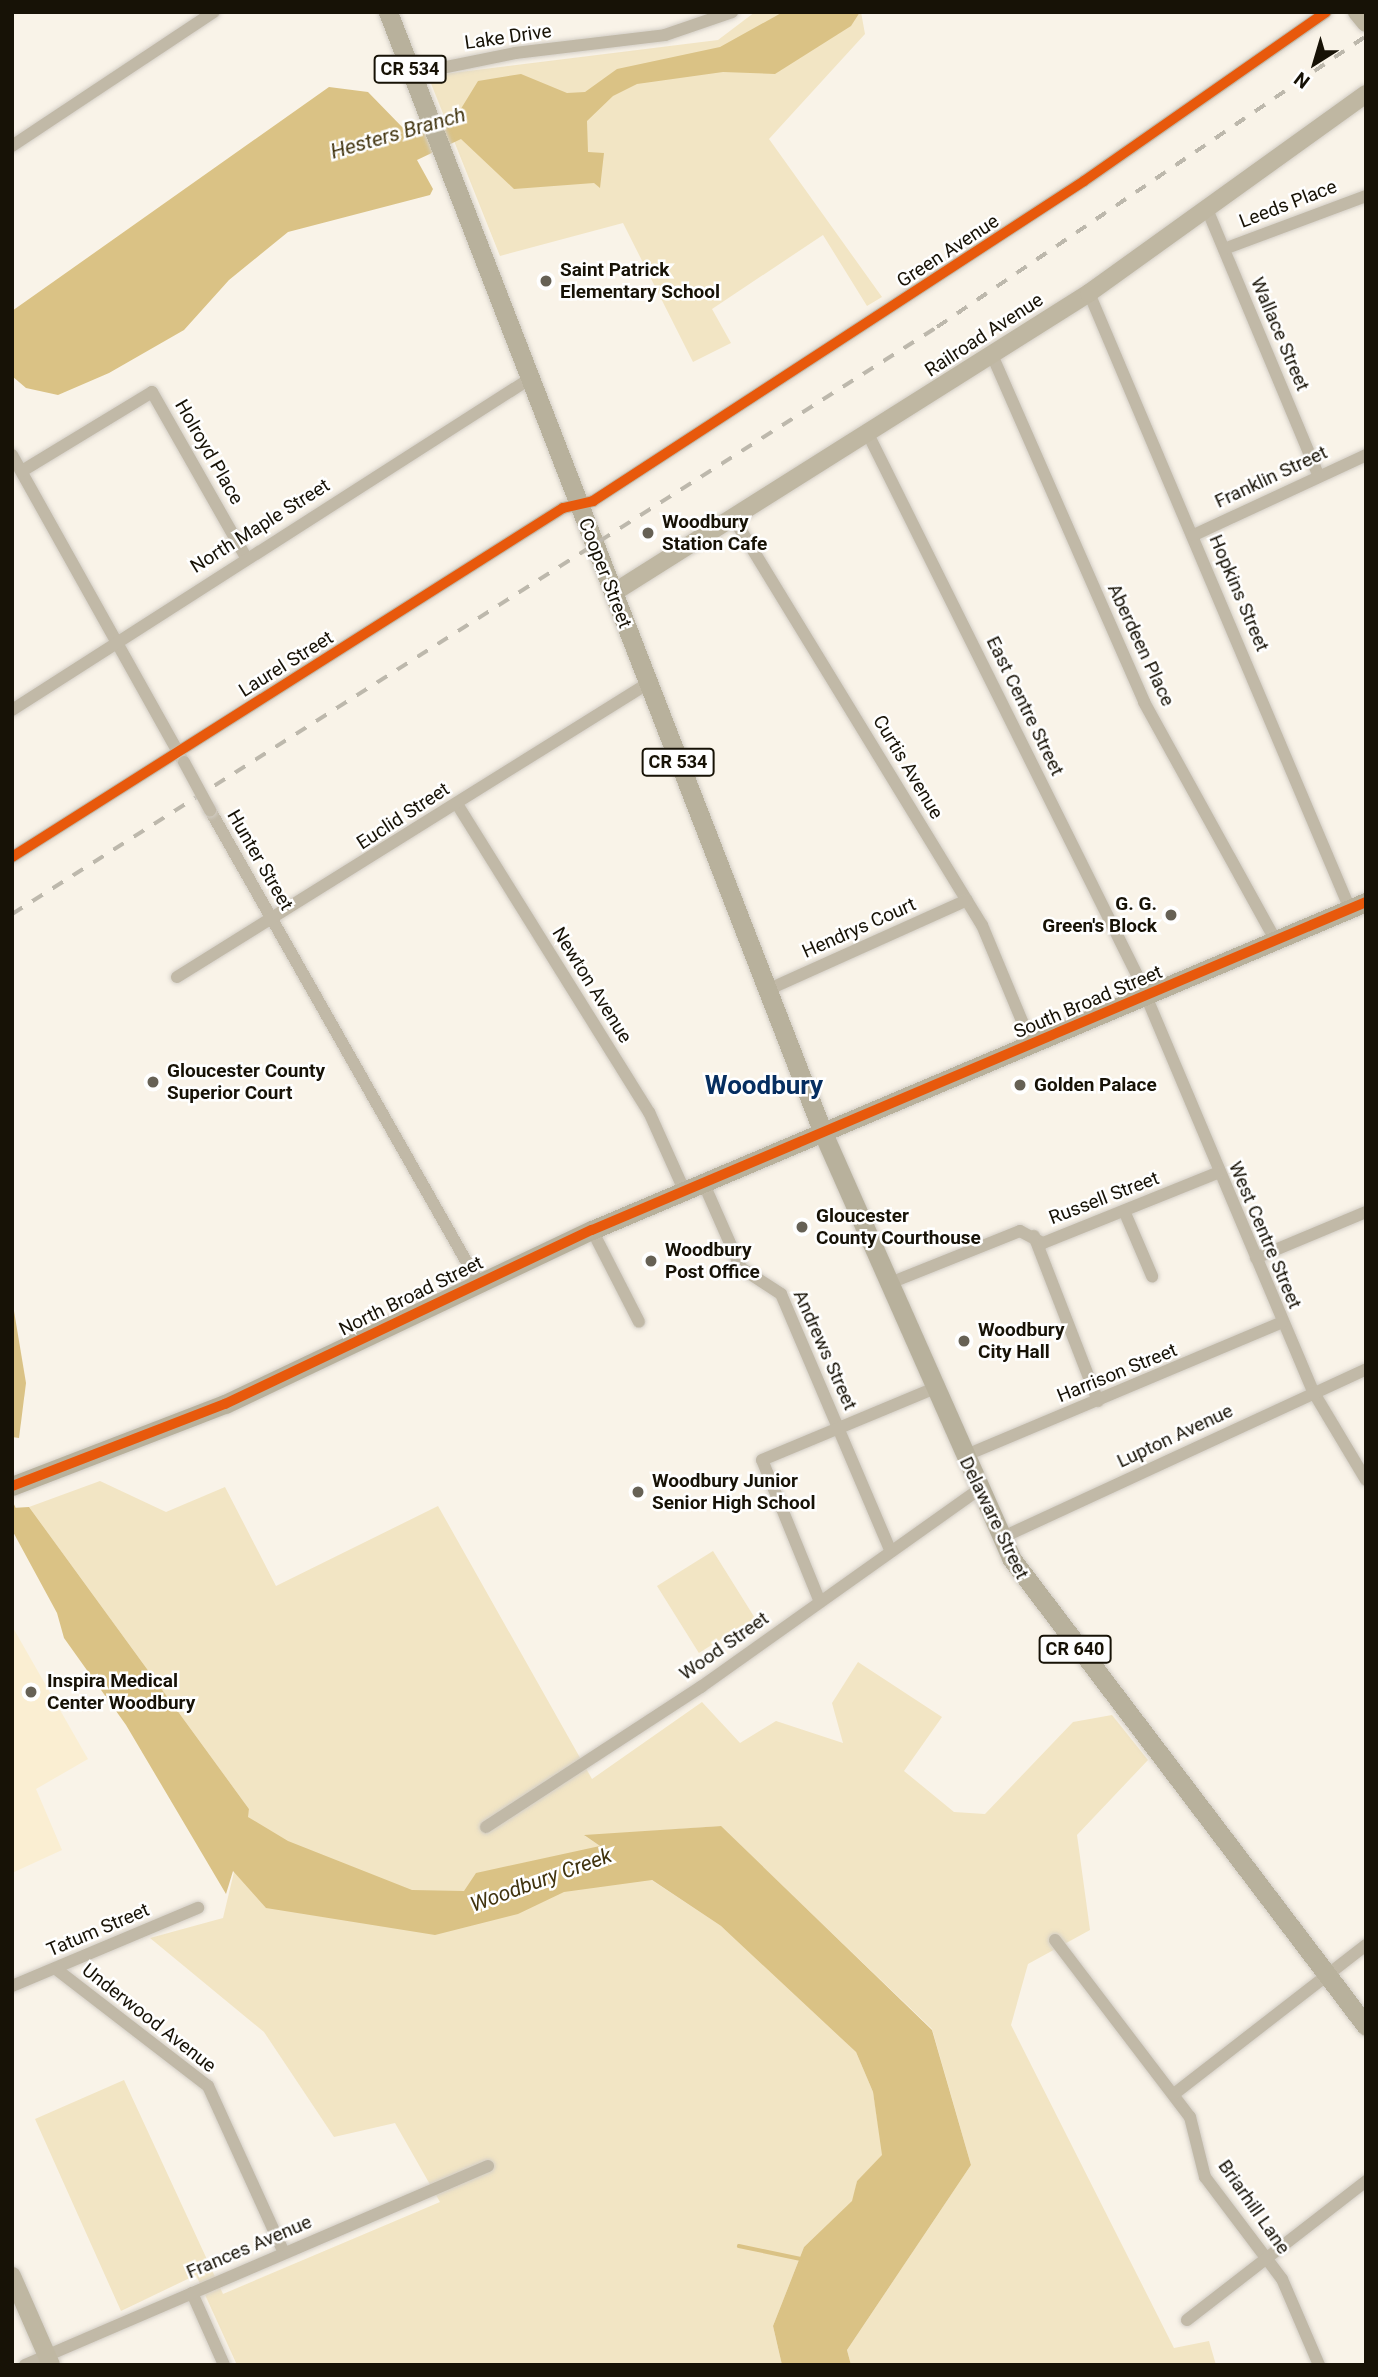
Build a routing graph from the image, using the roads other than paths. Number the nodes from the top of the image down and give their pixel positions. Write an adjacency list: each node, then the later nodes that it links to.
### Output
1 (214, 12): 9 (street)
2 (388, 12): 7 (main road, Cooper Street / CR 534)
3 (732, 12): 7 (street, Lake Drive)
4 (1326, 12): 21 (street, Green Avenue)
5 (1357, 12): 6 (street)
6 (1366, 23)
7 (412, 74): 15 (main road, Cooper Street / CR 534)
8 (1366, 94): 11 (street, Railroad Avenue)
9 (12, 146)
10 (1366, 196): 12 (street, Leeds Place)
11 (1207, 209): 12 (street, Wallace Street); 13 (street, Railroad Avenue)
12 (1224, 249): 20 (street, Wallace Street)
13 (1089, 293): 14 (street, Railroad Avenue); 23 (street, Hopkins Street)
14 (992, 355): 16 (street, Railroad Avenue); 35 (street, Aberdeen Place)
15 (531, 378): 21 (main road, Cooper Street / CR 534); 24 (street, North Maple Street)
16 (868, 434): 22 (street, Railroad Avenue); 38 (street, East Centre Street)
17 (12, 455): 19 (street, Hunter Street)
18 (1366, 455): 20 (street, Franklin Street)
19 (22, 471): 24 (street, Holroyd Place); 26 (street, Hunter Street)
20 (1318, 475): 23 (street, Franklin Street)
21 (580, 504): 25 (main road, Cooper Street / CR 534); 29 (street, Laurel Street)
22 (734, 519): 25 (street, Railroad Avenue); 32 (street, Curtis Avenue)
23 (1194, 535): 33 (street, Hopkins Street)
24 (246, 556): 26 (street, North Maple Street)
25 (613, 593): 27 (main road, Cooper Street / CR 534)
26 (116, 641): 28 (street, North Maple Street); 29 (street, Hunter Street)
27 (647, 684): 30 (street, Euclid Street); 37 (main road, Cooper Street / CR 534)
28 (12, 710)
29 (182, 757): 31 (street, Laurel Street); 34 (street, Hunter Street, bridge)
30 (457, 804): 34 (street, Euclid Street); 43 (street, Newton Avenue)
31 (12, 857)
32 (967, 900): 37 (street, Hendrys Court); 39 (street, Curtis Avenue)
33 (1358, 906): 35 (main road, South Broad Street)
34 (273, 922): 36 (street, Euclid Street); 50 (street, Hunter Street)
35 (1276, 941): 38 (main road, South Broad Street)
36 (177, 976)
37 (767, 990): 40 (main road, Cooper Street / CR 534)
38 (1144, 997): 39 (main road, South Broad Street); 41 (street, West Centre Street)
39 (1032, 1045): 40 (main road, South Broad Street)
40 (823, 1133): 42 (main road, North Broad Street); 51 (main road, Delaware Street / CR 640)
41 (1217, 1173): 45 (street, Russell Street); 48 (street, West Centre Street)
42 (703, 1182): 43 (main road, North Broad Street); 58 (street, Andrews Street)
43 (684, 1190): 46 (main road, North Broad Street)
44 (1366, 1212): 48 (street)
45 (1125, 1213): 47 (street, Russell Street); 49 (street)
46 (592, 1230): 50 (main road, North Broad Street); 52 (street)
47 (1034, 1236): 51 (street, Russell Street); 57 (street)
48 (1256, 1258): 53 (street, West Centre Street)
49 (1152, 1276)
50 (478, 1282): 61 (main road, North Broad Street)
51 (890, 1283): 55 (main road, Delaware Street / CR 640)
52 (639, 1322)
53 (1282, 1322): 56 (street, West Centre Street); 57 (street, Harrison Street)
54 (1366, 1369): 56 (street, Lupton Avenue)
55 (935, 1388): 58 (street); 59 (main road, Delaware Street / CR 640)
56 (1314, 1393): 60 (street, West Centre Street); 63 (street, Lupton Avenue)
57 (1098, 1401): 59 (street, Harrison Street)
58 (839, 1427): 64 (street, Andrews Street); 65 (street)
59 (964, 1456): 62 (main road, Delaware Street / CR 640)
60 (1366, 1480)
61 (16, 1485)
62 (980, 1489): 63 (main road, Delaware Street / CR 640); 64 (street, Wood Street)
63 (1001, 1538): 71 (main road, Delaware Street / CR 640)
64 (891, 1552): 65 (street, Wood Street)
65 (820, 1602): 66 (street, Wood Street)
66 (486, 1827)
67 (198, 1908): 70 (street, Tatum Street)
68 (1055, 1940): 74 (street, Briarhill Lane)
69 (1366, 1945): 71 (street)
70 (56, 1969): 72 (street, Tatum Street); 77 (street, Underwood Avenue)
71 (1325, 1973): 73 (main road, Delaware Street / CR 640); 74 (street)
72 (12, 1986)
73 (1366, 2026)
74 (1174, 2094): 78 (street, Briarhill Lane)
75 (488, 2166): 77 (street, Frances Avenue)
76 (1366, 2181): 78 (street)
77 (284, 2253): 80 (street, Frances Avenue)
78 (1267, 2258): 81 (street); 85 (street, Briarhill Lane)
79 (12, 2276): 82 (street)
80 (192, 2293): 82 (street, Frances Avenue); 84 (street)
81 (1187, 2320)
82 (49, 2360): 83 (street, Frances Avenue)
83 (25, 2365)
84 (225, 2365)
85 (1319, 2365)

